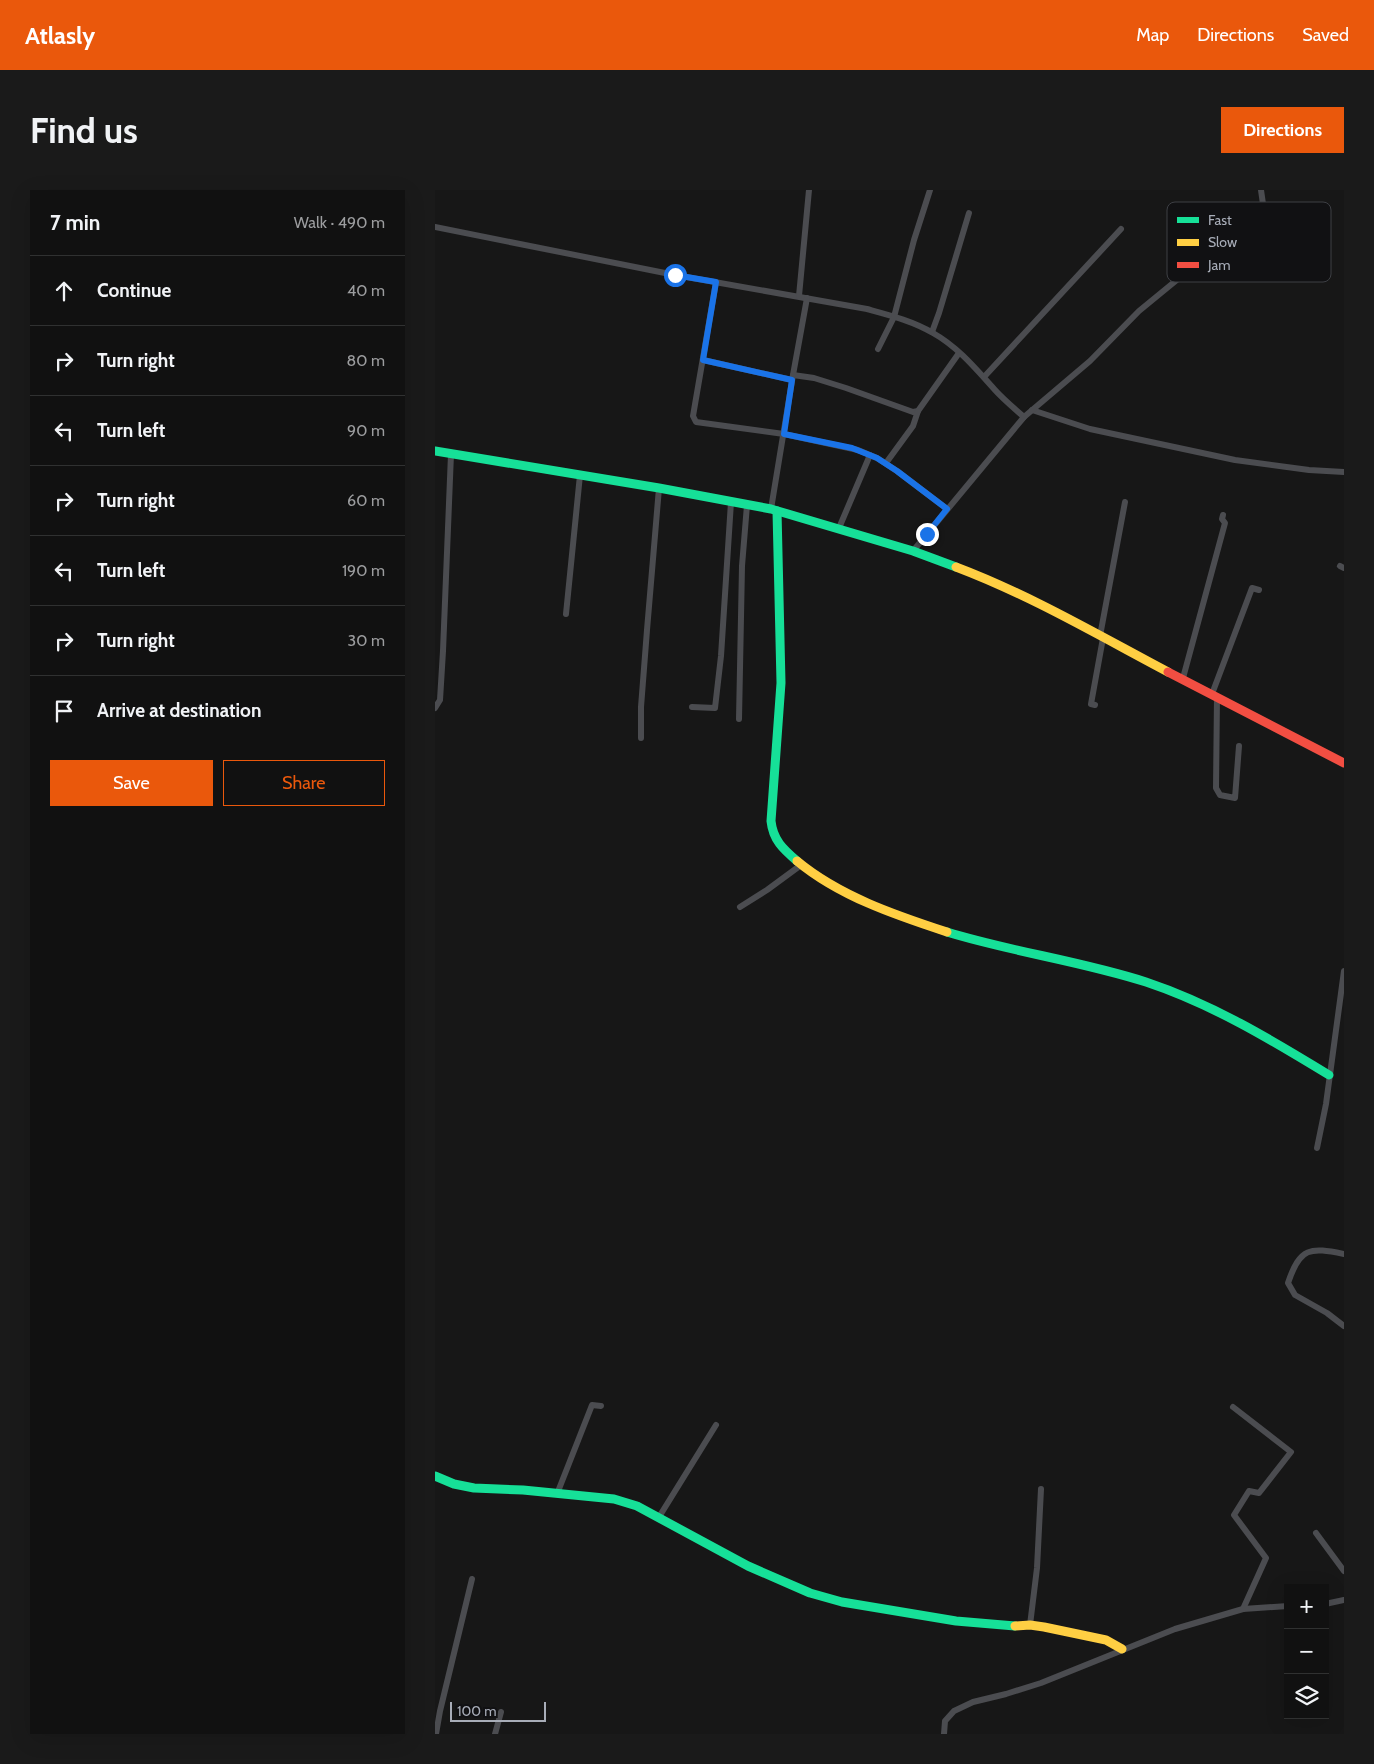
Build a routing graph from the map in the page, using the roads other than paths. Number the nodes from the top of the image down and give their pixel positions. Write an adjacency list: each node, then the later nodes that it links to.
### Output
1 (809, 190): 8 (street)
2 (930, 190): 10 (street)
3 (969, 213): 11 (street)
4 (435, 227): 6 (street)
5 (1121, 229): 16 (street)
6 (716, 282): 8 (street); 14 (street)
7 (1174, 282): 17 (street)
8 (799, 296): 9 (street)
9 (807, 298): 10 (street); 15 (street)
10 (894, 317): 11 (street); 12 (street)
11 (932, 332): 13 (street)
12 (878, 349)
13 (959, 353): 16 (street); 18 (street)
14 (703, 360): 15 (street); 20 (street)
15 (792, 377): 18 (street); 20 (street)
16 (984, 377): 19 (street)
17 (1032, 410): 19 (street); 25 (street)
18 (918, 411): 24 (street)
19 (1024, 417): 31 (street)
20 (784, 434): 23 (street); 32 (street)
21 (435, 451): 22 (street)
22 (451, 454): 26 (street); 43 (street)
23 (871, 455): 24 (street); 34 (street)
24 (886, 463): 31 (street)
25 (1344, 472)
26 (580, 475): 27 (street); 37 (street)
27 (659, 488): 28 (street); 45 (street)
28 (731, 502): 30 (street); 42 (street)
29 (1125, 502): 38 (street)
30 (747, 505): 32 (street); 44 (street)
31 (947, 509): 35 (street)
32 (774, 510): 34 (street); 48 (street)
33 (1223, 515): 39 (street)
34 (839, 528): 35 (street)
35 (913, 551): 38 (street)
36 (1259, 590): 40 (street)
37 (566, 614)
38 (1101, 637): 39 (street); 41 (street)
39 (1183, 678): 40 (street)
40 (1214, 696): 46 (street); 47 (street)
41 (1095, 705)
42 (692, 707)
43 (435, 708)
44 (739, 719)
45 (641, 738)
46 (1239, 746)
47 (1344, 763)
48 (801, 865): 49 (street); 51 (street)
49 (740, 907)
50 (1344, 970): 51 (street)
51 (1329, 1075): 52 (street)
52 (1317, 1148)
53 (1344, 1254): 54 (street)
54 (1344, 1326)
55 (601, 1406): 60 (street)
56 (1233, 1407): 68 (street)
57 (716, 1425): 61 (street)
58 (435, 1476): 60 (street)
59 (1041, 1489): 69 (street)
60 (557, 1494): 61 (street)
61 (659, 1517): 69 (street)
62 (1316, 1533): 63 (street)
63 (1344, 1571)
64 (472, 1580): 72 (street)
65 (1344, 1600): 66 (street)
66 (1329, 1603)
67 (1284, 1606): 68 (street)
68 (1243, 1609): 70 (street)
69 (1030, 1625): 70 (street)
70 (1123, 1649): 74 (street)
71 (501, 1712): 73 (street)
72 (436, 1734)
73 (495, 1734)
74 (944, 1734)

